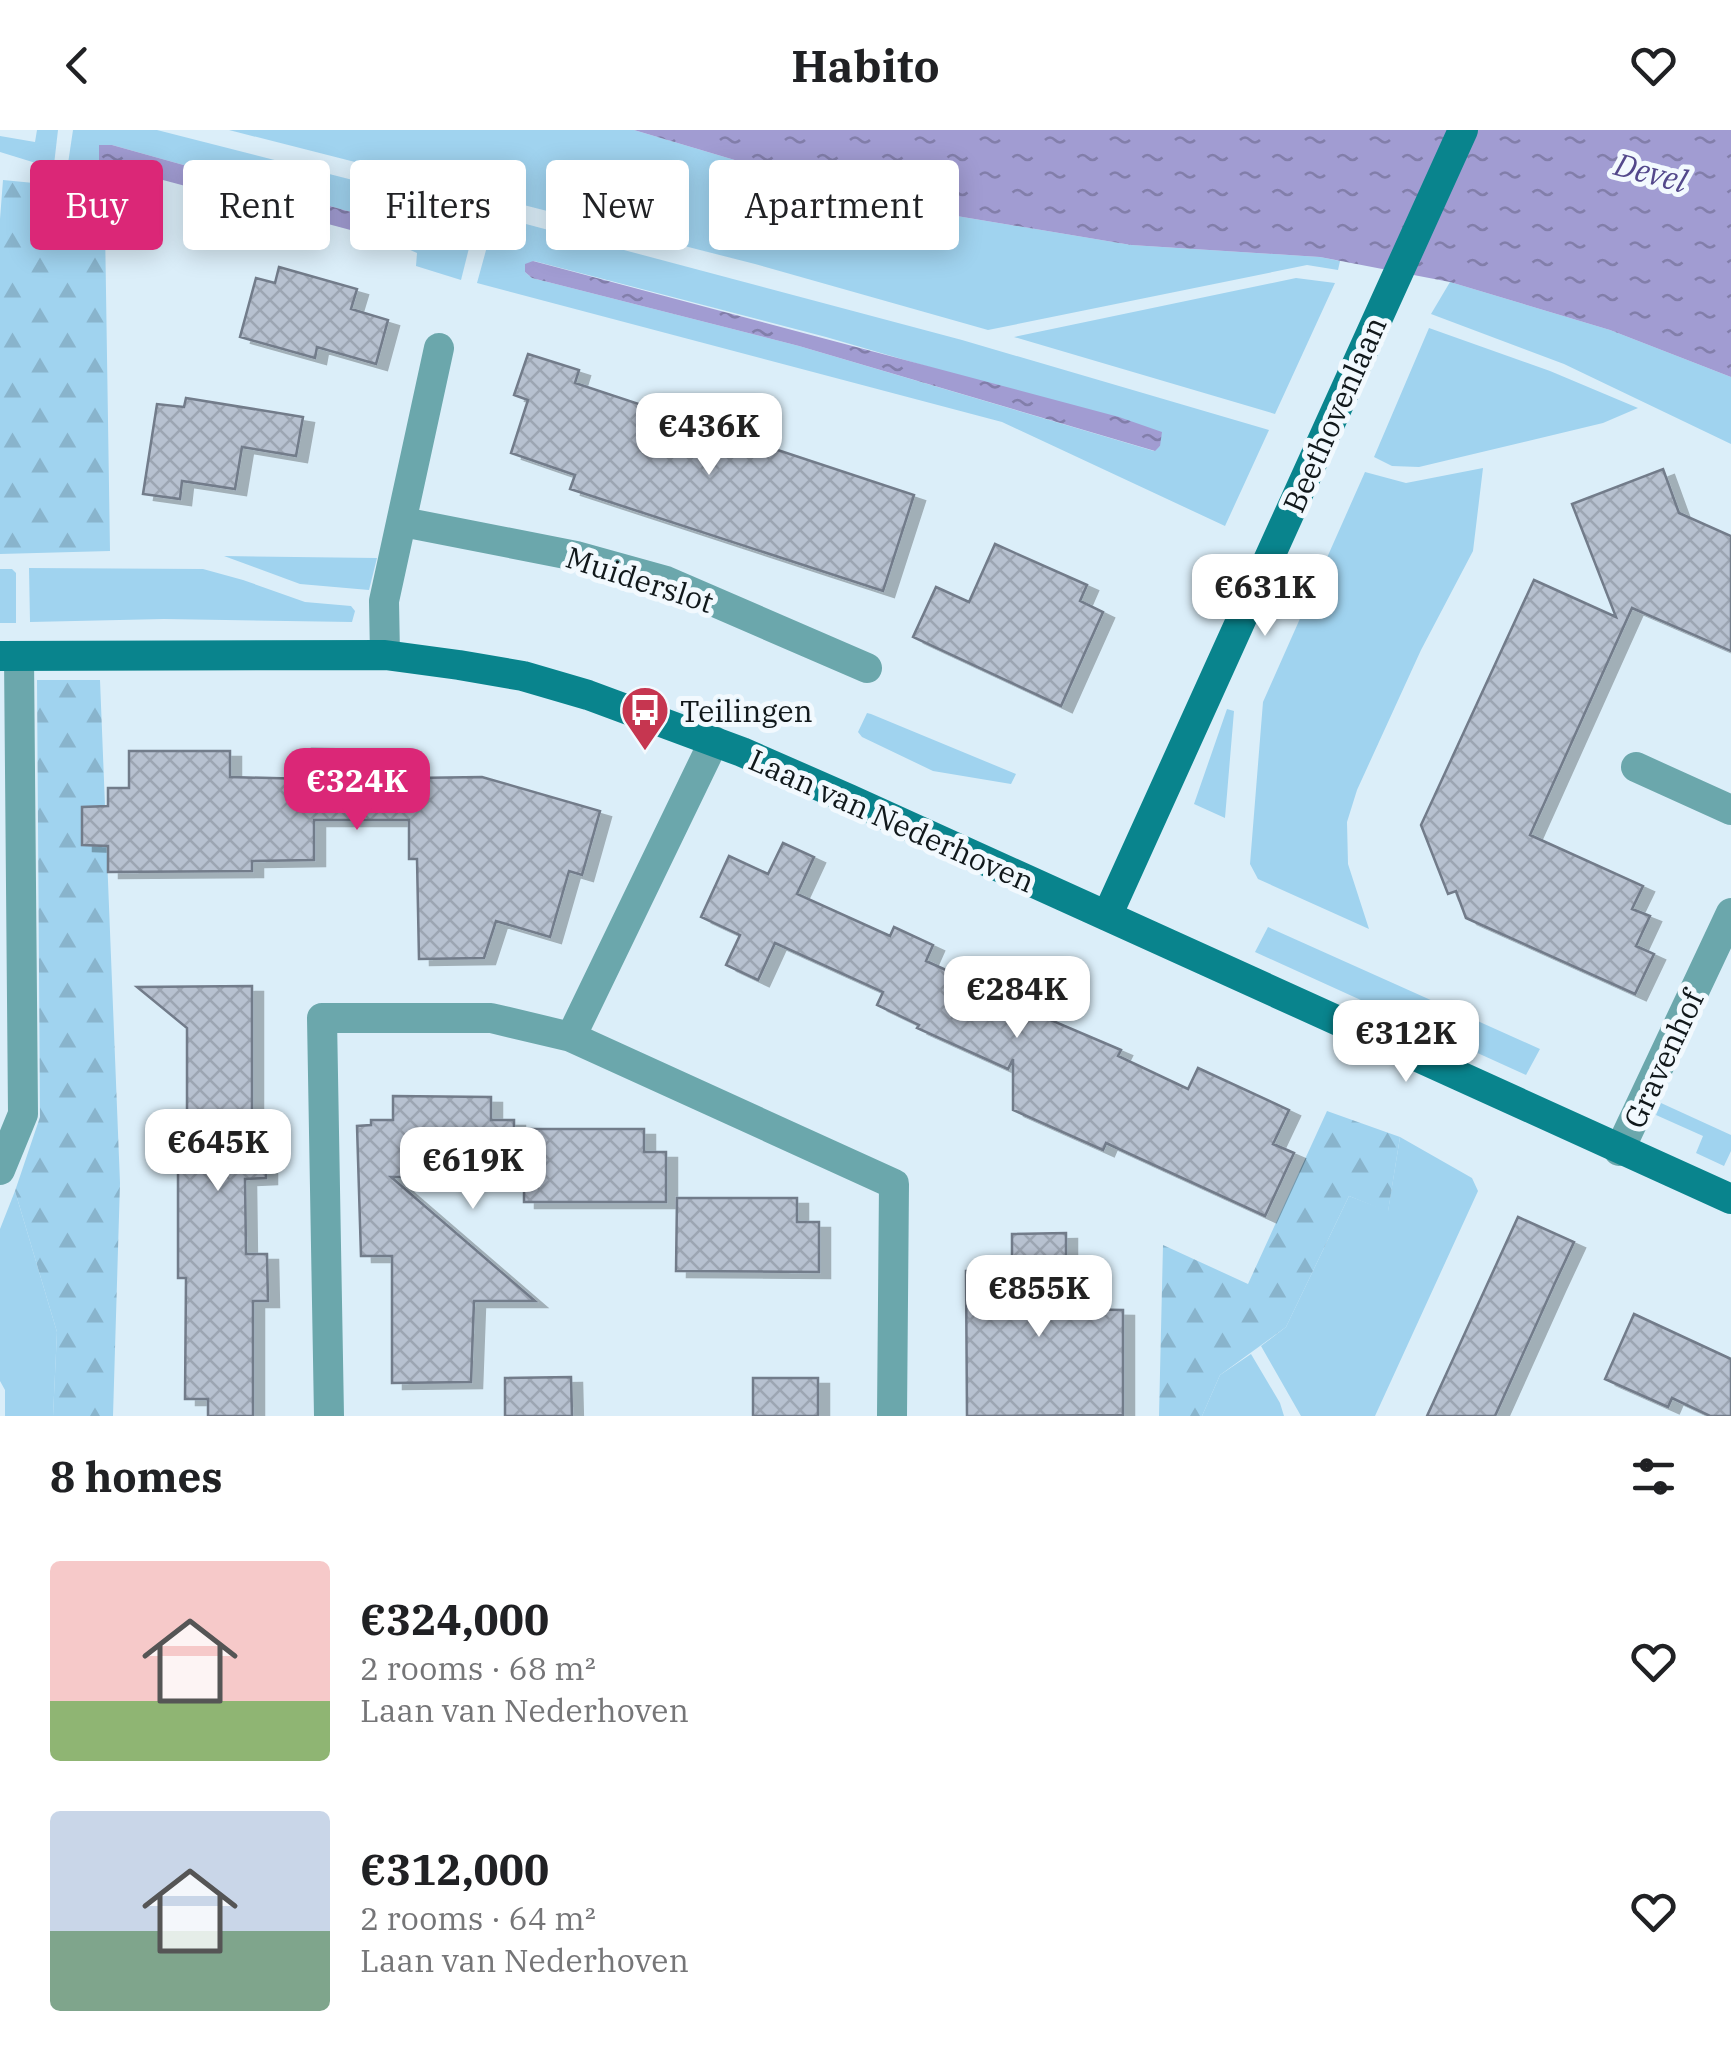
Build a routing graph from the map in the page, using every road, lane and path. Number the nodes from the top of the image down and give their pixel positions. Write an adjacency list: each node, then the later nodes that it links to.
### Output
1 (1464, 130): 11 (street, Beethovenlaan)
2 (439, 348): 3 (street)
3 (403, 522): 4 (street); 6 (street, Muiderslot)
4 (385, 655): 5 (street, Laan van Nederhoven); 7 (street, Laan van Nederhoven)
5 (10, 656): 14 (street)
6 (867, 668)
7 (714, 742): 11 (street, Laan van Nederhoven); 12 (street)
8 (1636, 766): 9 (street)
9 (1731, 810)
10 (1731, 912): 13 (street, Gravenhof)
11 (1107, 916): 13 (street, Laan van Nederhoven)
12 (571, 1038): 16 (street); 17 (street)
13 (1619, 1151): 15 (street, Laan van Nederhoven)
14 (0, 1170)
15 (1731, 1199)
16 (329, 1416)
17 (892, 1416)

